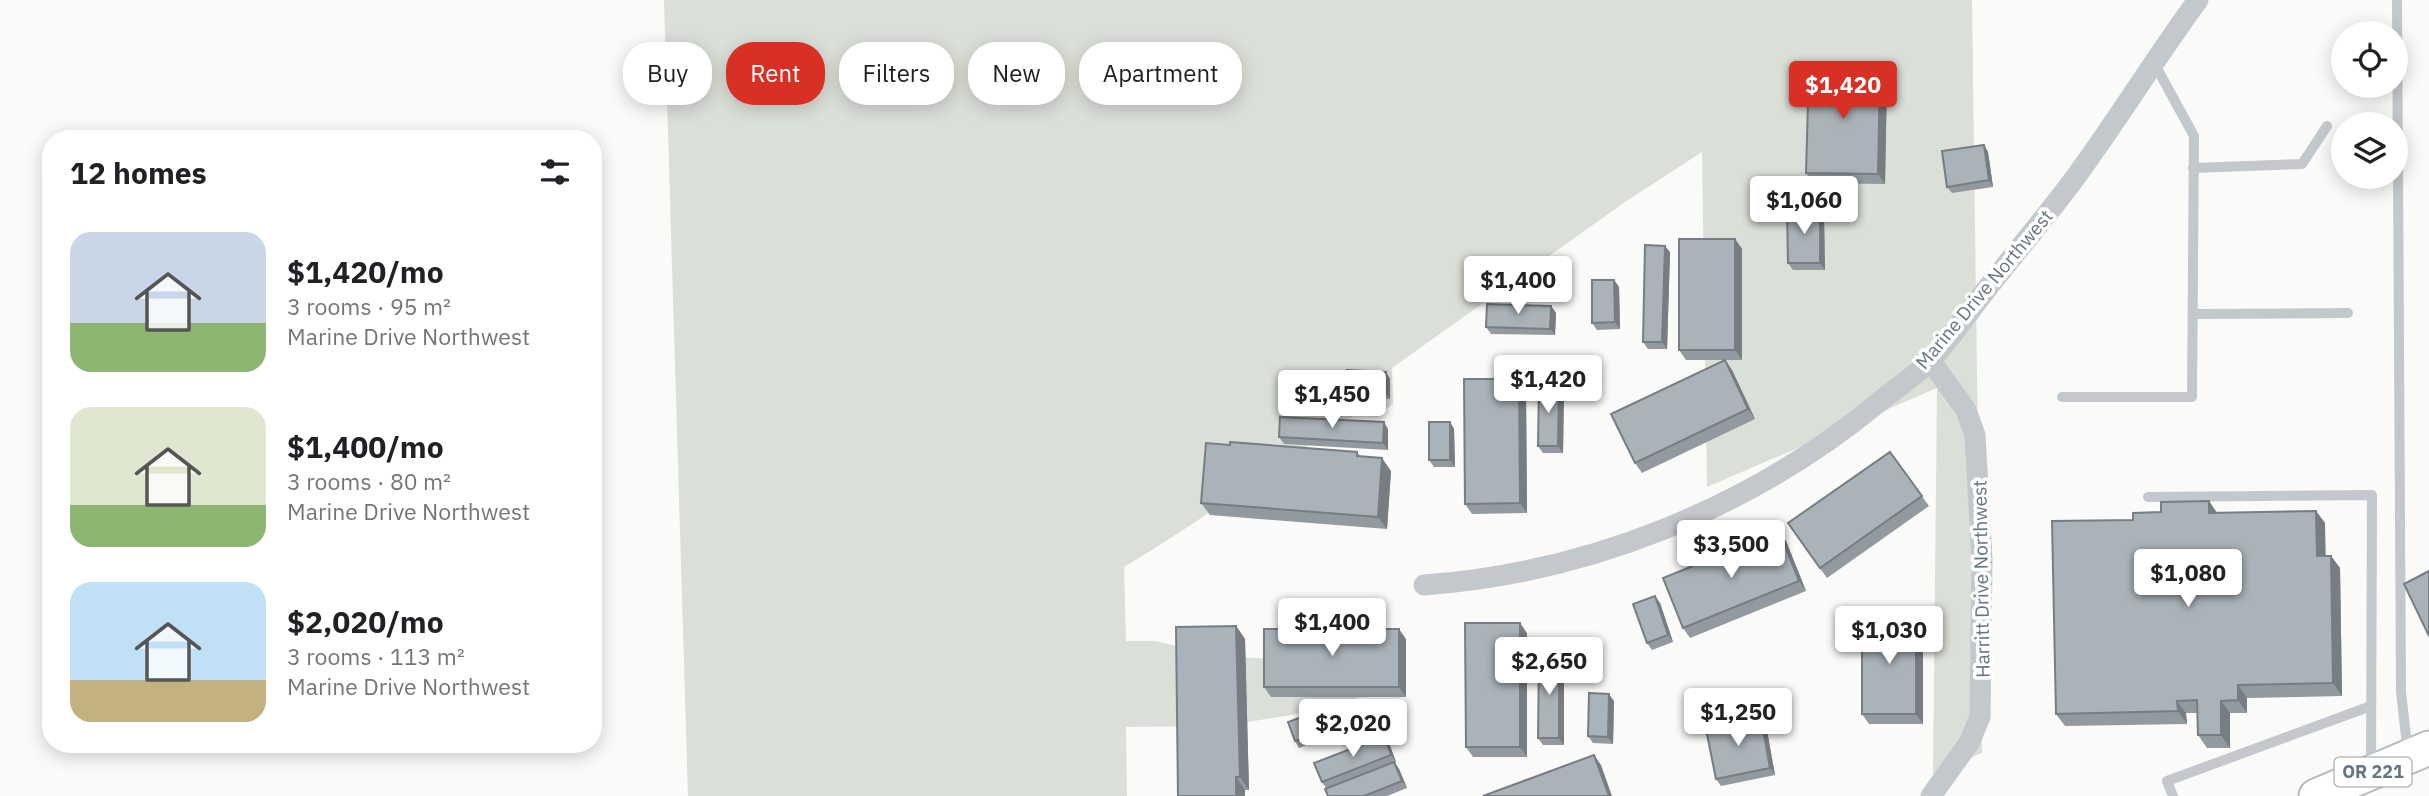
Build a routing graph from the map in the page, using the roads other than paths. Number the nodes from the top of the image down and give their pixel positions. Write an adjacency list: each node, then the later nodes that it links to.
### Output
1 (2198, 0): 3 (street, Marine Drive Northwest)
2 (2398, 0): 13 (lane)
3 (2153, 61): 5 (lane); 8 (street, Marine Drive Northwest)
4 (2327, 125): 5 (lane)
5 (2193, 168): 7 (lane)
6 (2348, 313): 7 (lane)
7 (2193, 314): 9 (lane)
8 (1930, 360): 11 (street, Marine Drive Northwest); 15 (street, Harritt Drive Northwest)
9 (2062, 397)
10 (2148, 497): 12 (lane)
11 (1424, 584)
12 (2371, 706): 14 (lane); 16 (lane)
13 (2419, 752): 14 (main road, OR 221)
14 (2371, 773): 17 (main road, OR 221)
15 (1931, 796)
16 (2173, 796)
17 (2316, 796)

